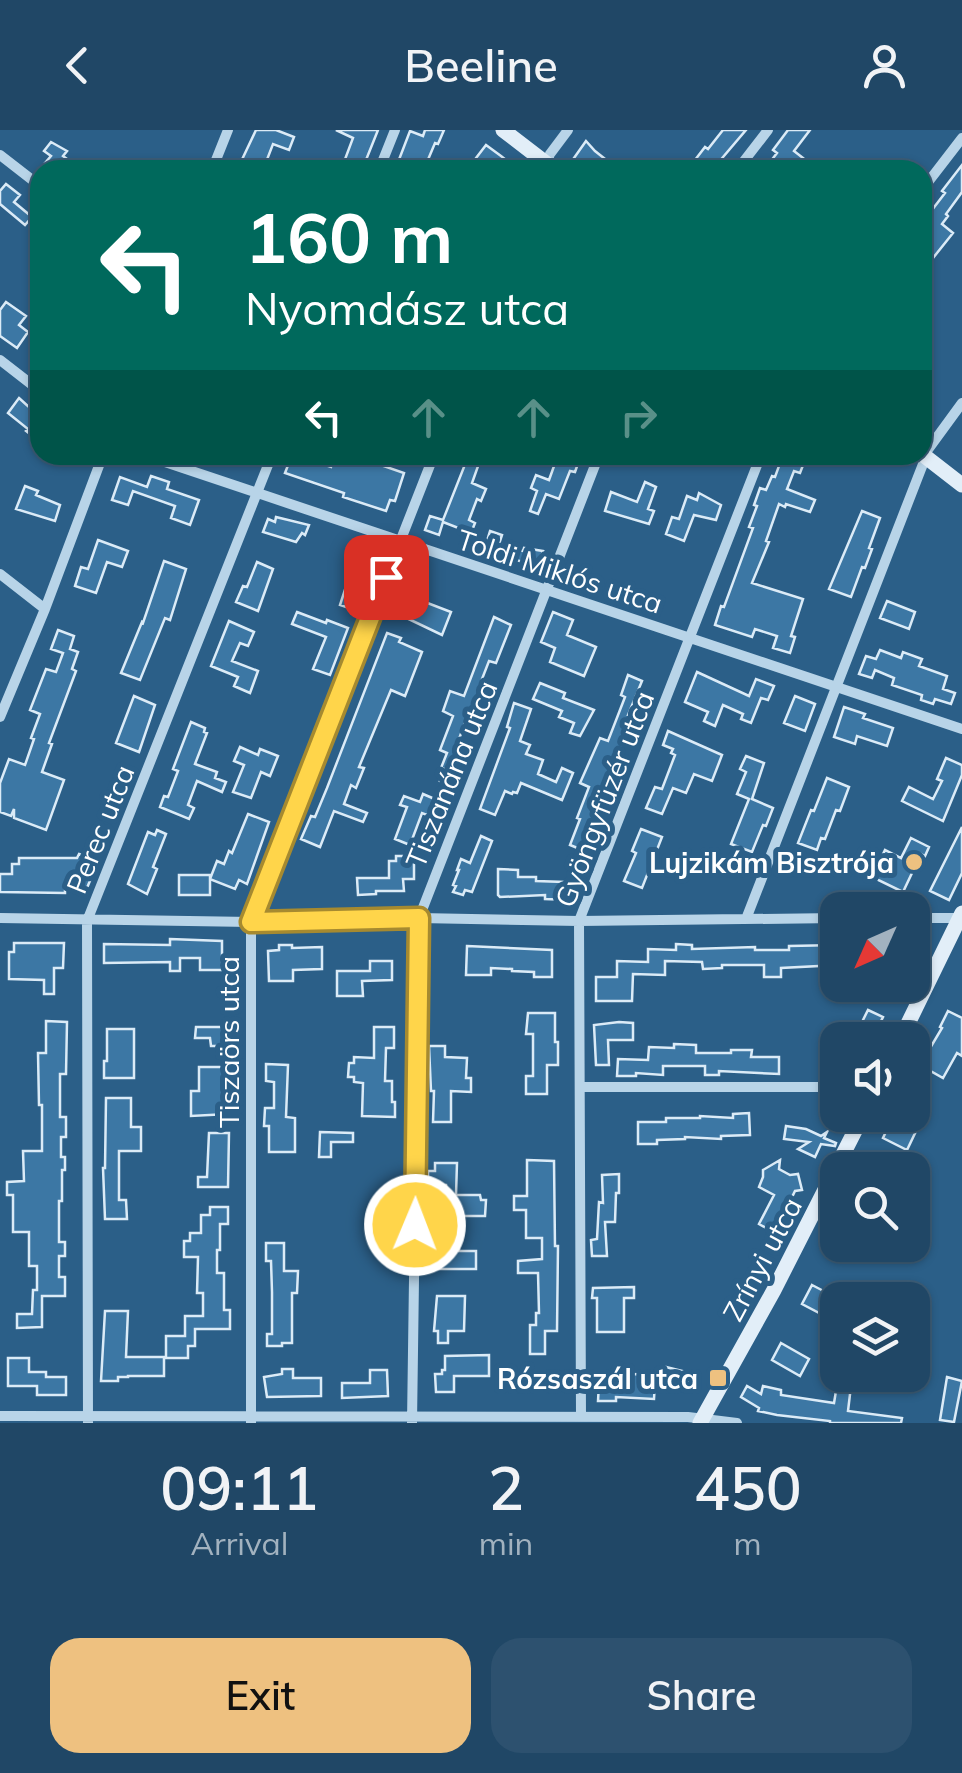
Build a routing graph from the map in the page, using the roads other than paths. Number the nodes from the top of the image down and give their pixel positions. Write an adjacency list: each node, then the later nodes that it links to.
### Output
1 (228, 130): 8 (street)
2 (394, 130): 9 (street)
3 (503, 130): 10 (main road)
4 (568, 130): 11 (street)
5 (768, 130): 12 (street)
6 (962, 138): 13 (street)
7 (0, 156): 14 (street)
8 (216, 160)
9 (384, 160)
10 (539, 160)
11 (550, 160)
12 (745, 160)
13 (932, 177)
14 (30, 178)
15 (0, 360): 16 (street)
16 (30, 383)
17 (962, 403): 18 (street)
18 (932, 442)
19 (932, 461): 27 (main road)
20 (99, 465): 32 (street)
21 (173, 465): 28 (street, Toldi Miklós utca)
22 (268, 465): 28 (street, Perec utca)
23 (430, 465): 29 (street, Tiszaörs utca)
24 (595, 465): 31 (street, Tiszanána utca)
25 (757, 465): 33 (street, Gyöngyfüzér utca)
26 (923, 465): 34 (street)
27 (962, 485)
28 (258, 494): 29 (street, Toldi Miklós utca); 43 (street, Perec utca)
29 (400, 542): 31 (street, Toldi Miklós utca); 45 (street, Tiszaörs utca)
30 (0, 574): 32 (street)
31 (548, 589): 33 (street, Toldi Miklós utca); 40 (street, Tiszanána utca)
32 (45, 608): 35 (street)
33 (691, 638): 34 (street, Toldi Miklós utca); 44 (street, Gyöngyfüzér utca)
34 (836, 686): 36 (street, Toldi Miklós utca); 42 (street)
35 (0, 717)
36 (962, 729)
37 (961, 915): 38 (street); 46 (main road)
38 (930, 917)
39 (0, 918): 43 (street)
40 (419, 918): 44 (street); 45 (street); 54 (street, Tiszanána utca)
41 (820, 918): 42 (street)
42 (746, 919): 44 (street)
43 (87, 921): 45 (street); 52 (street, Perec utca)
44 (579, 921): 47 (street, Gyöngyfüzér utca)
45 (251, 922): 53 (street, Tiszaörs utca)
46 (909, 1022)
47 (580, 1087): 48 (street); 51 (street, Gyöngyfüzér utca)
48 (820, 1087)
49 (854, 1132): 55 (main road, Zrínyi utca)
50 (0, 1416): 52 (street)
51 (581, 1416): 54 (street); 55 (street)
52 (88, 1420): 53 (street)
53 (251, 1420): 54 (street)
54 (412, 1420)
55 (702, 1420): 56 (street)
56 (737, 1423)

